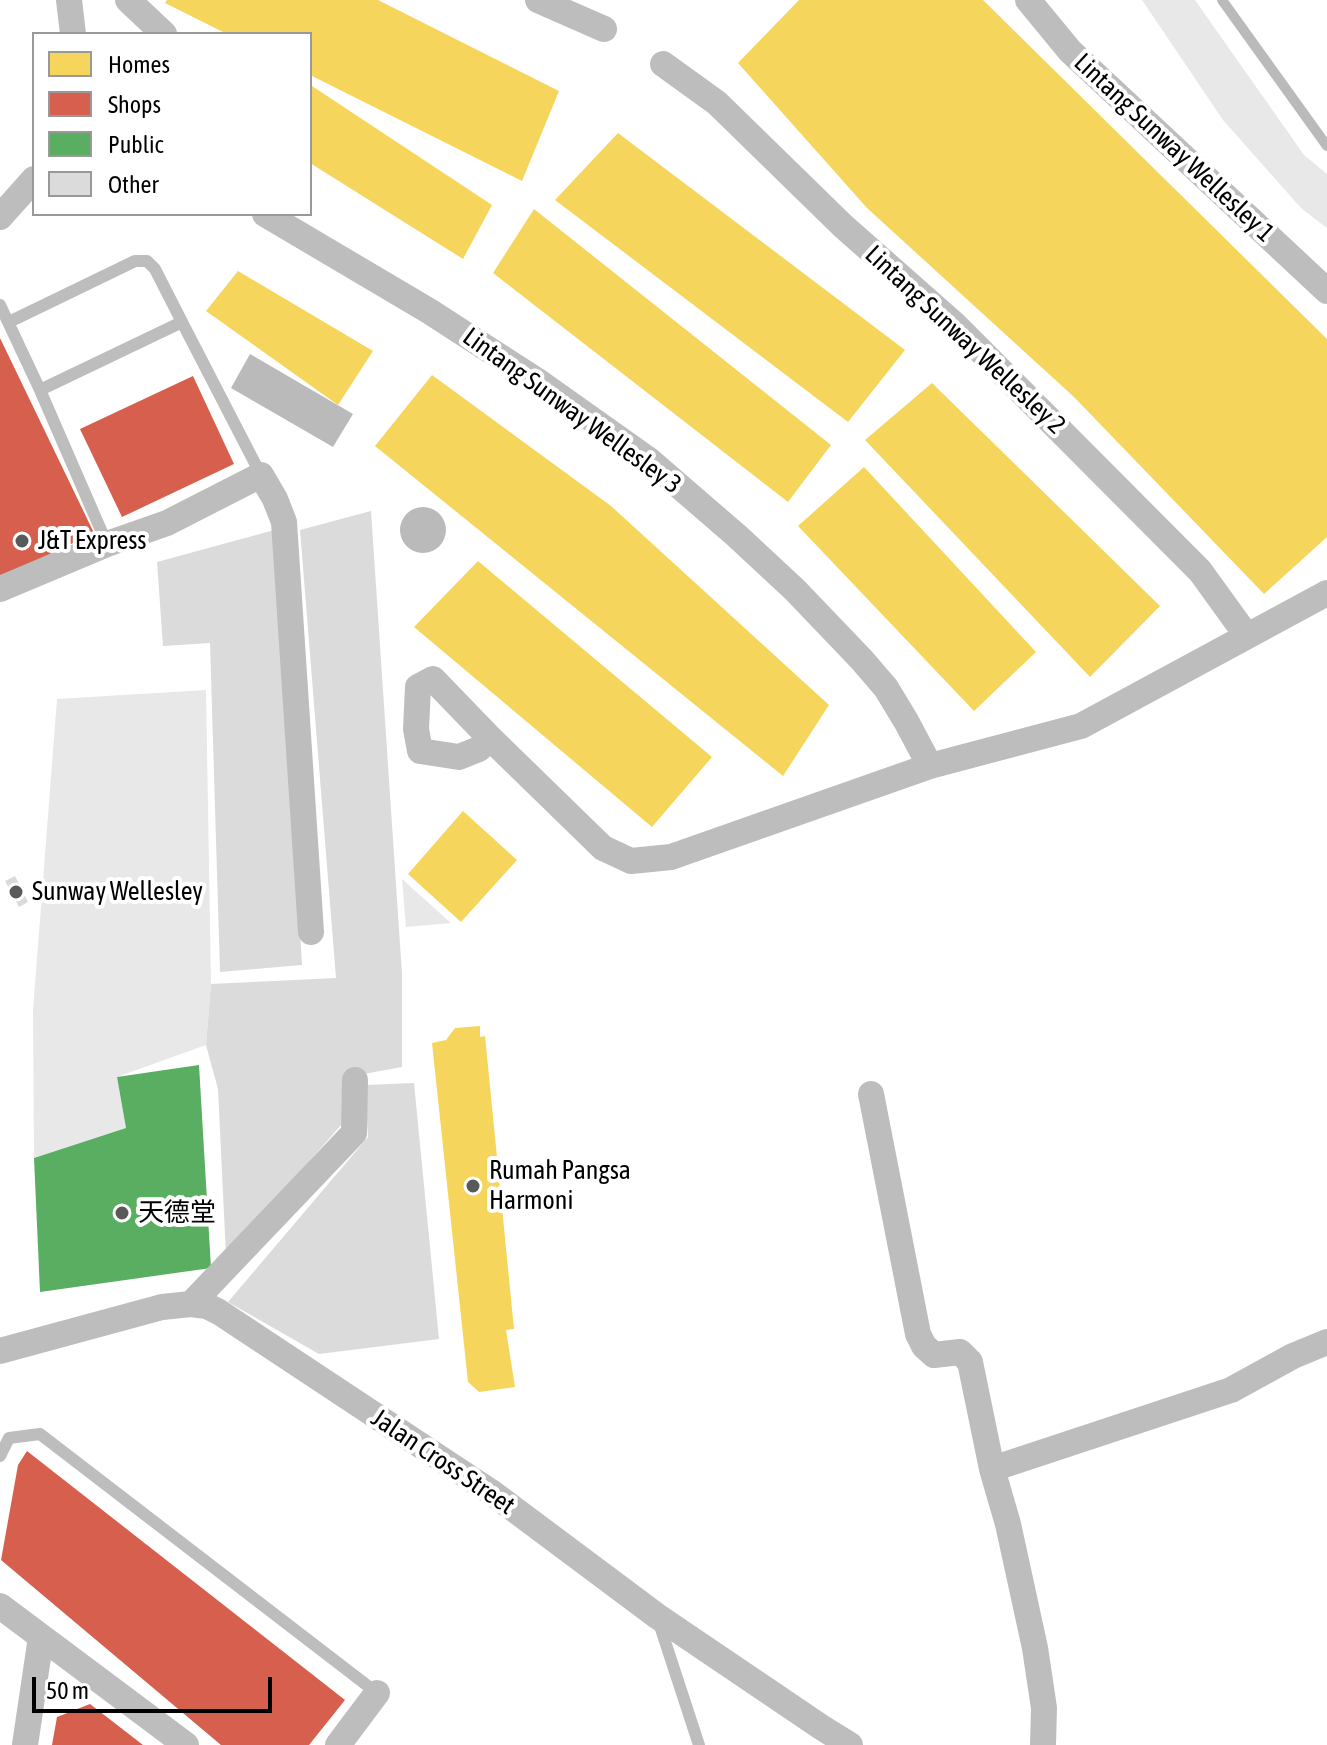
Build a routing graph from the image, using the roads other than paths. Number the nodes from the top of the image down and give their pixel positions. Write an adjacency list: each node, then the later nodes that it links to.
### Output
1 (69, 0): 6 (street)
2 (128, 0): 7 (street)
3 (538, 0): 5 (street)
4 (1028, 0): 12 (street, Lintang Sunway Wellesley 1)
5 (604, 29)
6 (73, 32)
7 (162, 32)
8 (663, 64): 21 (street, Lintang Sunway Wellesley 2)
9 (32, 181): 11 (street)
10 (268, 216): 23 (street, Lintang Sunway Wellesley 3)
11 (0, 217)
12 (1327, 291)
13 (0, 305): 14 (lane)
14 (9, 322): 15 (lane); 16 (lane)
15 (182, 322): 16 (lane); 17 (lane)
16 (40, 390): 18 (lane)
17 (261, 475): 18 (street); 24 (street)
18 (107, 544): 19 (street)
19 (0, 589)
20 (1327, 593): 21 (street)
21 (1247, 636): 23 (street)
22 (489, 737): 23 (street)
23 (930, 766)
24 (311, 932)
25 (355, 1080): 27 (street)
26 (871, 1094): 31 (street)
27 (191, 1304): 29 (street, Jalan Cross Street); 33 (street, Jalan Cross Street)
28 (1327, 1342): 31 (street)
29 (0, 1351)
30 (0, 1456): 35 (lane)
31 (992, 1469): 41 (street)
32 (0, 1606): 34 (street)
33 (657, 1616): 39 (lane); 40 (street, Jalan Cross Street)
34 (41, 1637): 36 (street); 37 (street)
35 (377, 1693): 38 (street)
36 (25, 1745)
37 (186, 1745)
38 (338, 1745)
39 (699, 1745)
40 (850, 1745)
41 (1043, 1745)

